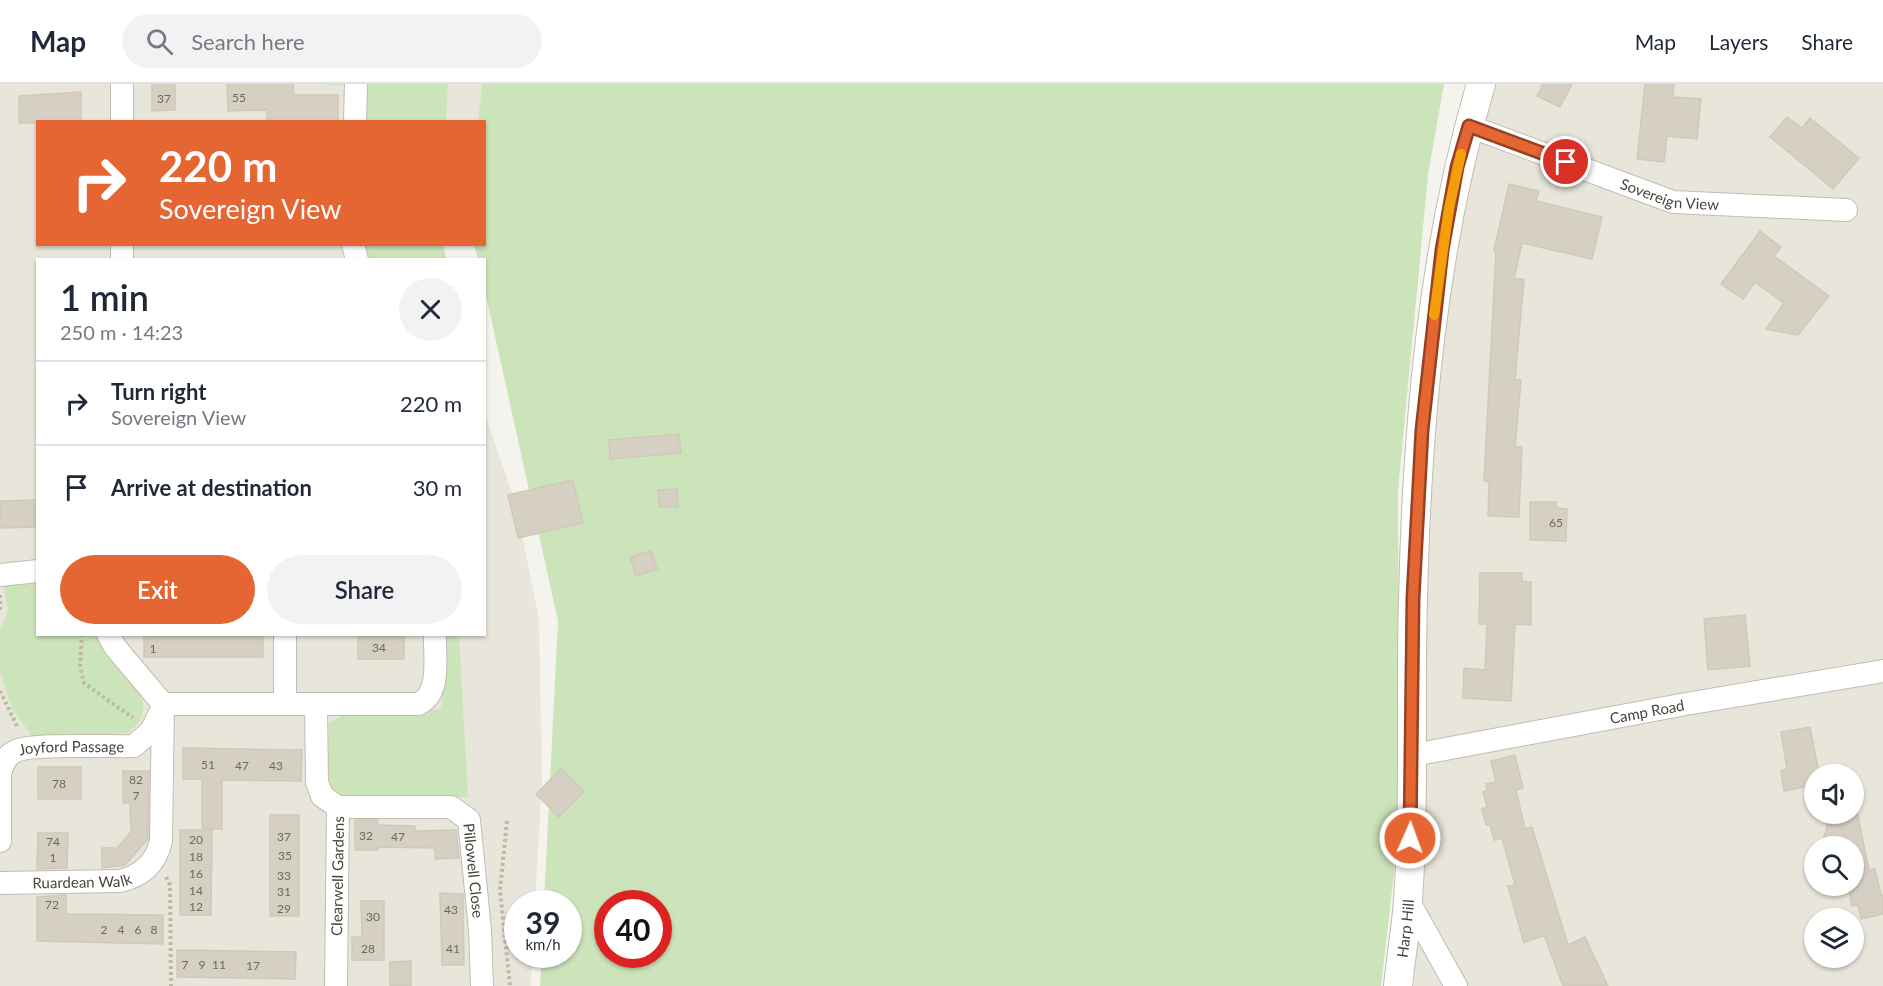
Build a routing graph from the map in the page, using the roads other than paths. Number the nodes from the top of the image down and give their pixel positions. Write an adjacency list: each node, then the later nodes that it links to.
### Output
1 (122, 84): 4 (street)
2 (356, 84): 5 (street)
3 (1481, 84): 6 (street, Harp Hill)
4 (122, 120)
5 (355, 120)
6 (1469, 126): 7 (street, Sovereign View); 17 (street, Harp Hill)
7 (1846, 210)
8 (36, 571): 9 (street)
9 (0, 575)
10 (109, 636): 14 (street)
11 (285, 636): 15 (street)
12 (435, 636): 16 (street)
13 (1883, 671): 17 (street, Camp Road)
14 (164, 704): 15 (street); 19 (street, Joyford Passage); 20 (street, Ruardean Walk)
15 (285, 704): 16 (street)
16 (316, 704): 18 (street, Clearwell Gardens)
17 (1413, 755): 21 (street, Harp Hill)
18 (338, 807): 22 (street, Clearwell Gardens); 23 (street, Pillowell Close)
19 (0, 841)
20 (0, 883)
21 (1408, 900): 24 (street, Harp Hill); 25 (street)
22 (336, 986)
23 (482, 986)
24 (1398, 986)
25 (1456, 986)

